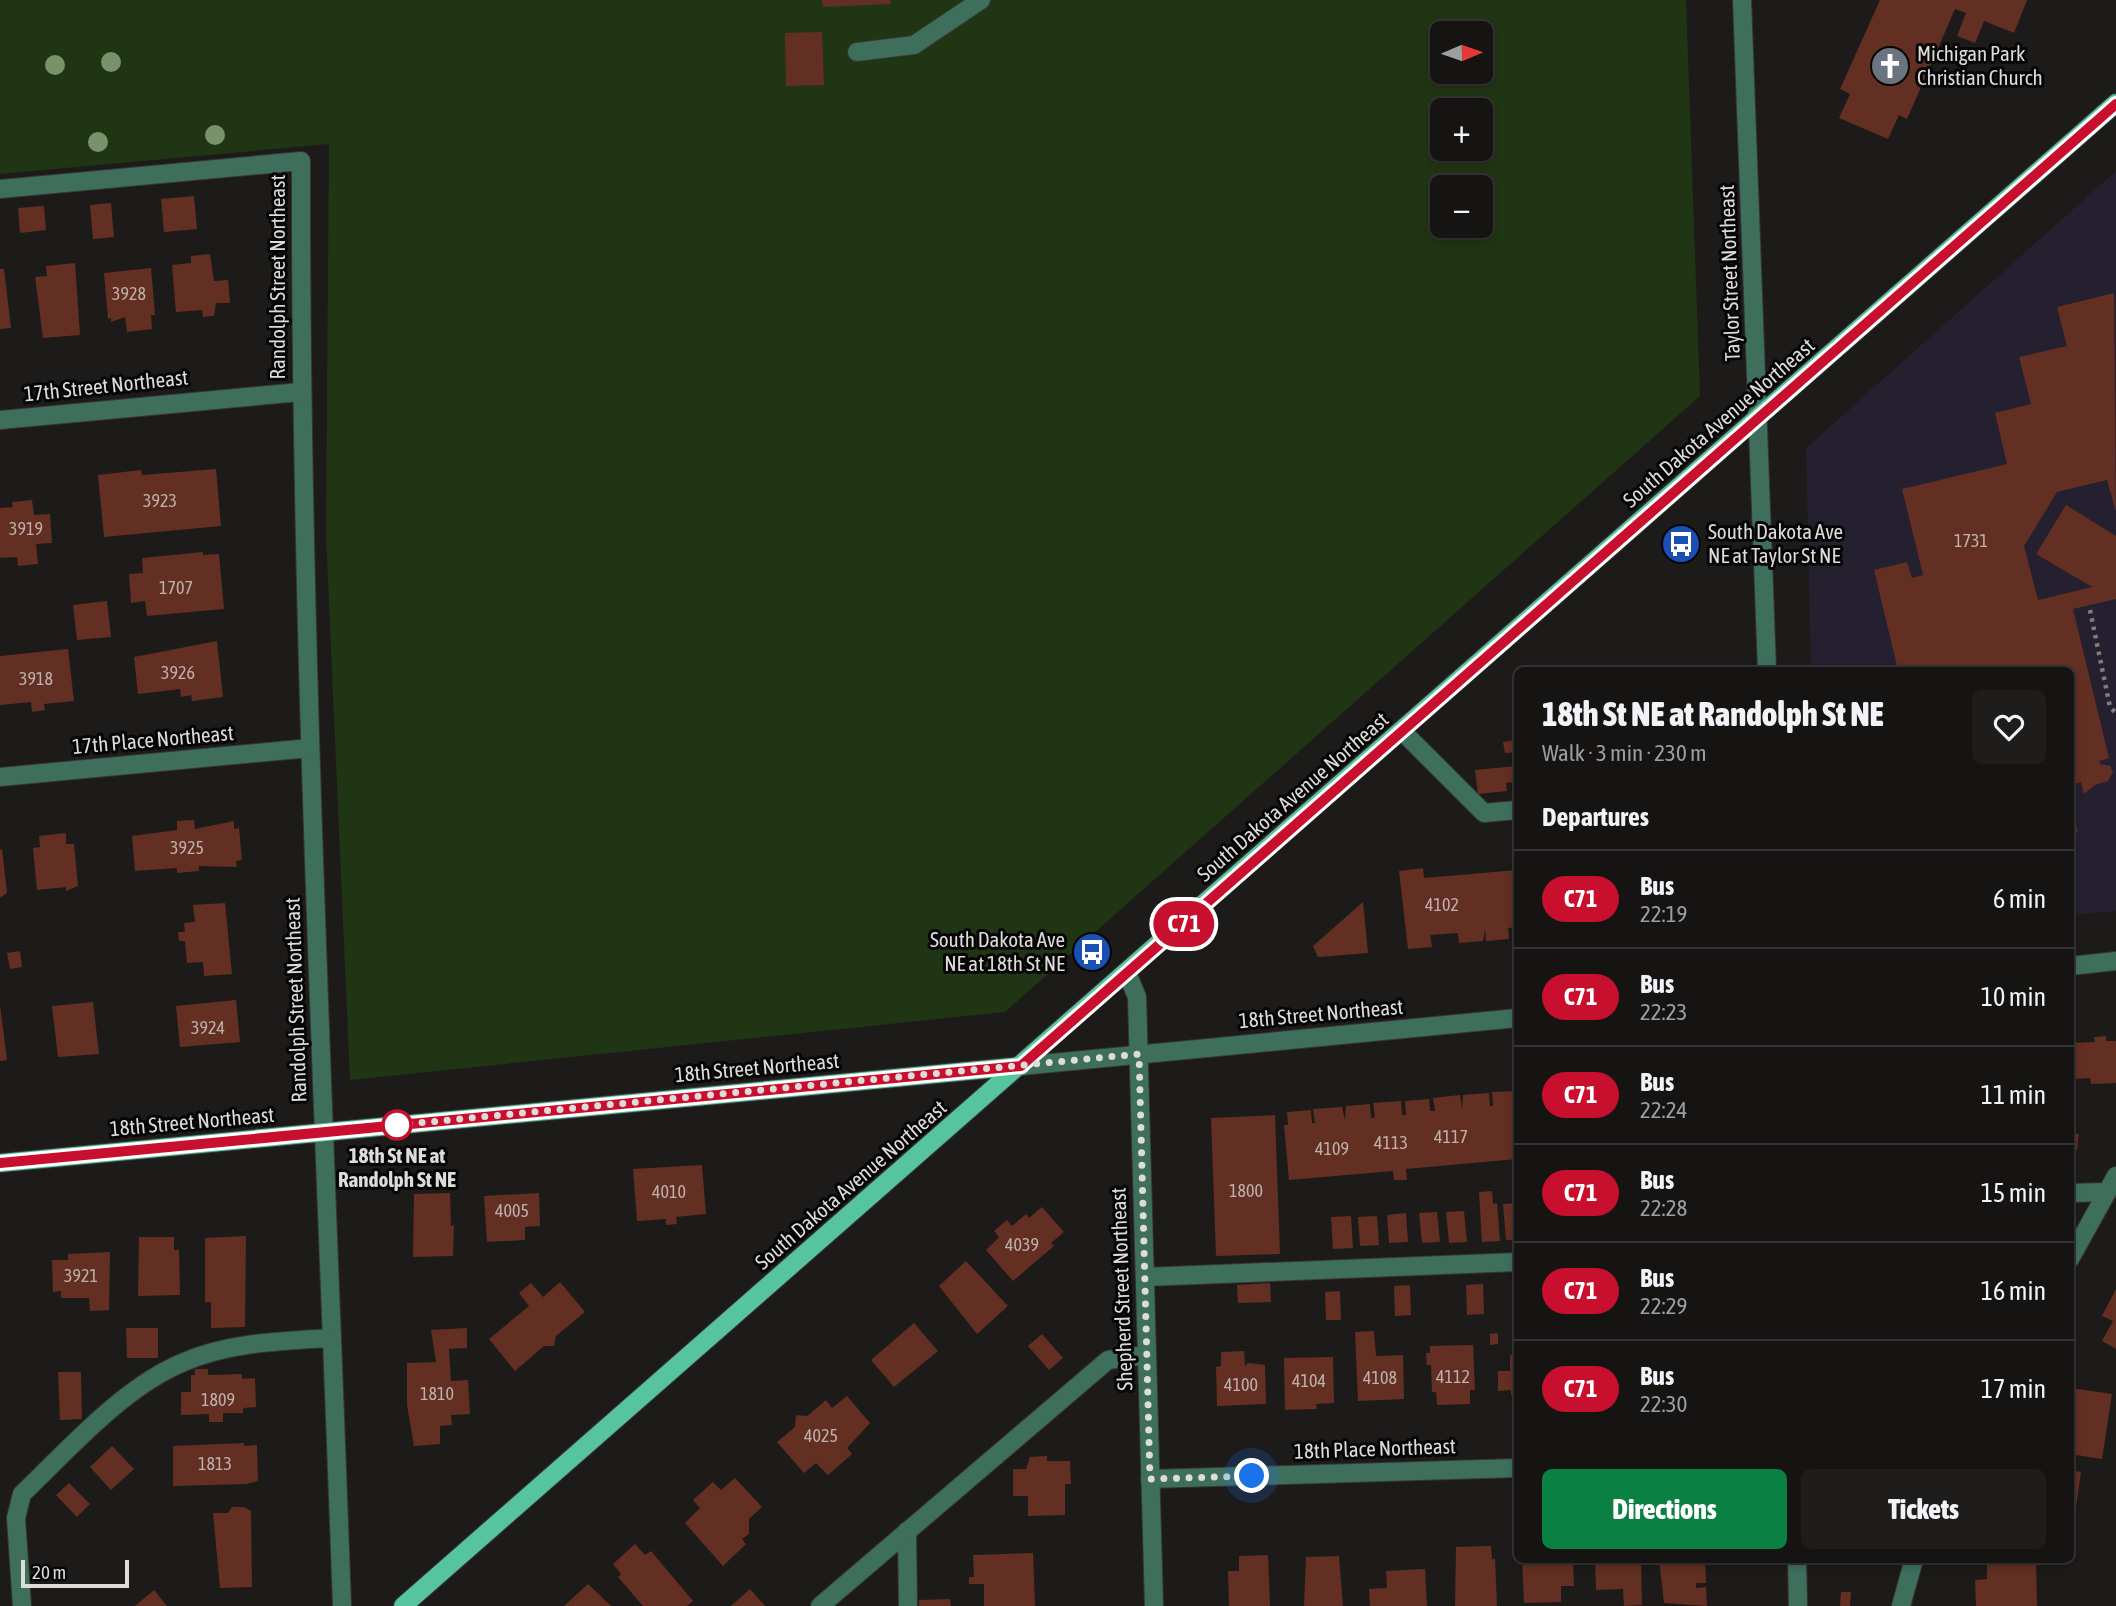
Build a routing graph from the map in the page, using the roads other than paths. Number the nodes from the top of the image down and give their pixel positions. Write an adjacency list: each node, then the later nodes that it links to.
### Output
1 (981, 0): 3 (street)
2 (1742, 0): 8 (street, Taylor Street Northeast)
3 (857, 52)
4 (2116, 103): 8 (main road, South Dakota Avenue Northeast)
5 (0, 188): 6 (street, Randolph Street Northeast)
6 (300, 392): 7 (street, Randolph Street Northeast); 12 (street, Randolph Street Northeast)
7 (217, 398): 9 (street, 17th Street Northeast)
8 (1758, 419): 10 (street, Taylor Street Northeast); 11 (main road, South Dakota Avenue Northeast)
9 (0, 420)
10 (1767, 667)
11 (1402, 732): 14 (street); 17 (main road, South Dakota Avenue Northeast)
12 (310, 748): 13 (street, 17th Place Northeast); 21 (street, Randolph Street Northeast)
13 (0, 777)
14 (1514, 810)
15 (2116, 961): 16 (street)
16 (2074, 966)
17 (1127, 973): 19 (street, Shepherd Street Northeast); 20 (main road, South Dakota Avenue Northeast)
18 (1514, 1018): 19 (street, 18th Street Northeast)
19 (1139, 1054): 20 (street, 18th Street Northeast); 28 (street, Shepherd Street Northeast)
20 (1021, 1066): 21 (main road, 18th Street Northeast); 38 (main road, South Dakota Avenue Northeast)
21 (324, 1133): 22 (main road, 18th Street Northeast); 29 (street, Randolph Street Northeast)
22 (0, 1163)
23 (2116, 1176): 24 (street)
24 (2107, 1192): 25 (street); 26 (street)
25 (2074, 1193)
26 (2074, 1252)
27 (1514, 1262): 28 (street)
28 (1145, 1277): 30 (street, Shepherd Street Northeast)
29 (332, 1338): 36 (street); 37 (street, Randolph Street Northeast)
30 (1147, 1355): 32 (street, Shepherd Street Northeast); 33 (street)
31 (1514, 1468): 32 (street, 18th Place Northeast)
32 (1150, 1479): 41 (street, Shepherd Street Northeast)
33 (907, 1531): 39 (street); 40 (street)
34 (1797, 1563): 42 (street)
35 (1913, 1563): 43 (street)
36 (22, 1606)
37 (342, 1606)
38 (403, 1606)
39 (820, 1606)
40 (908, 1606)
41 (1154, 1606)
42 (1798, 1606)
43 (1901, 1606)

